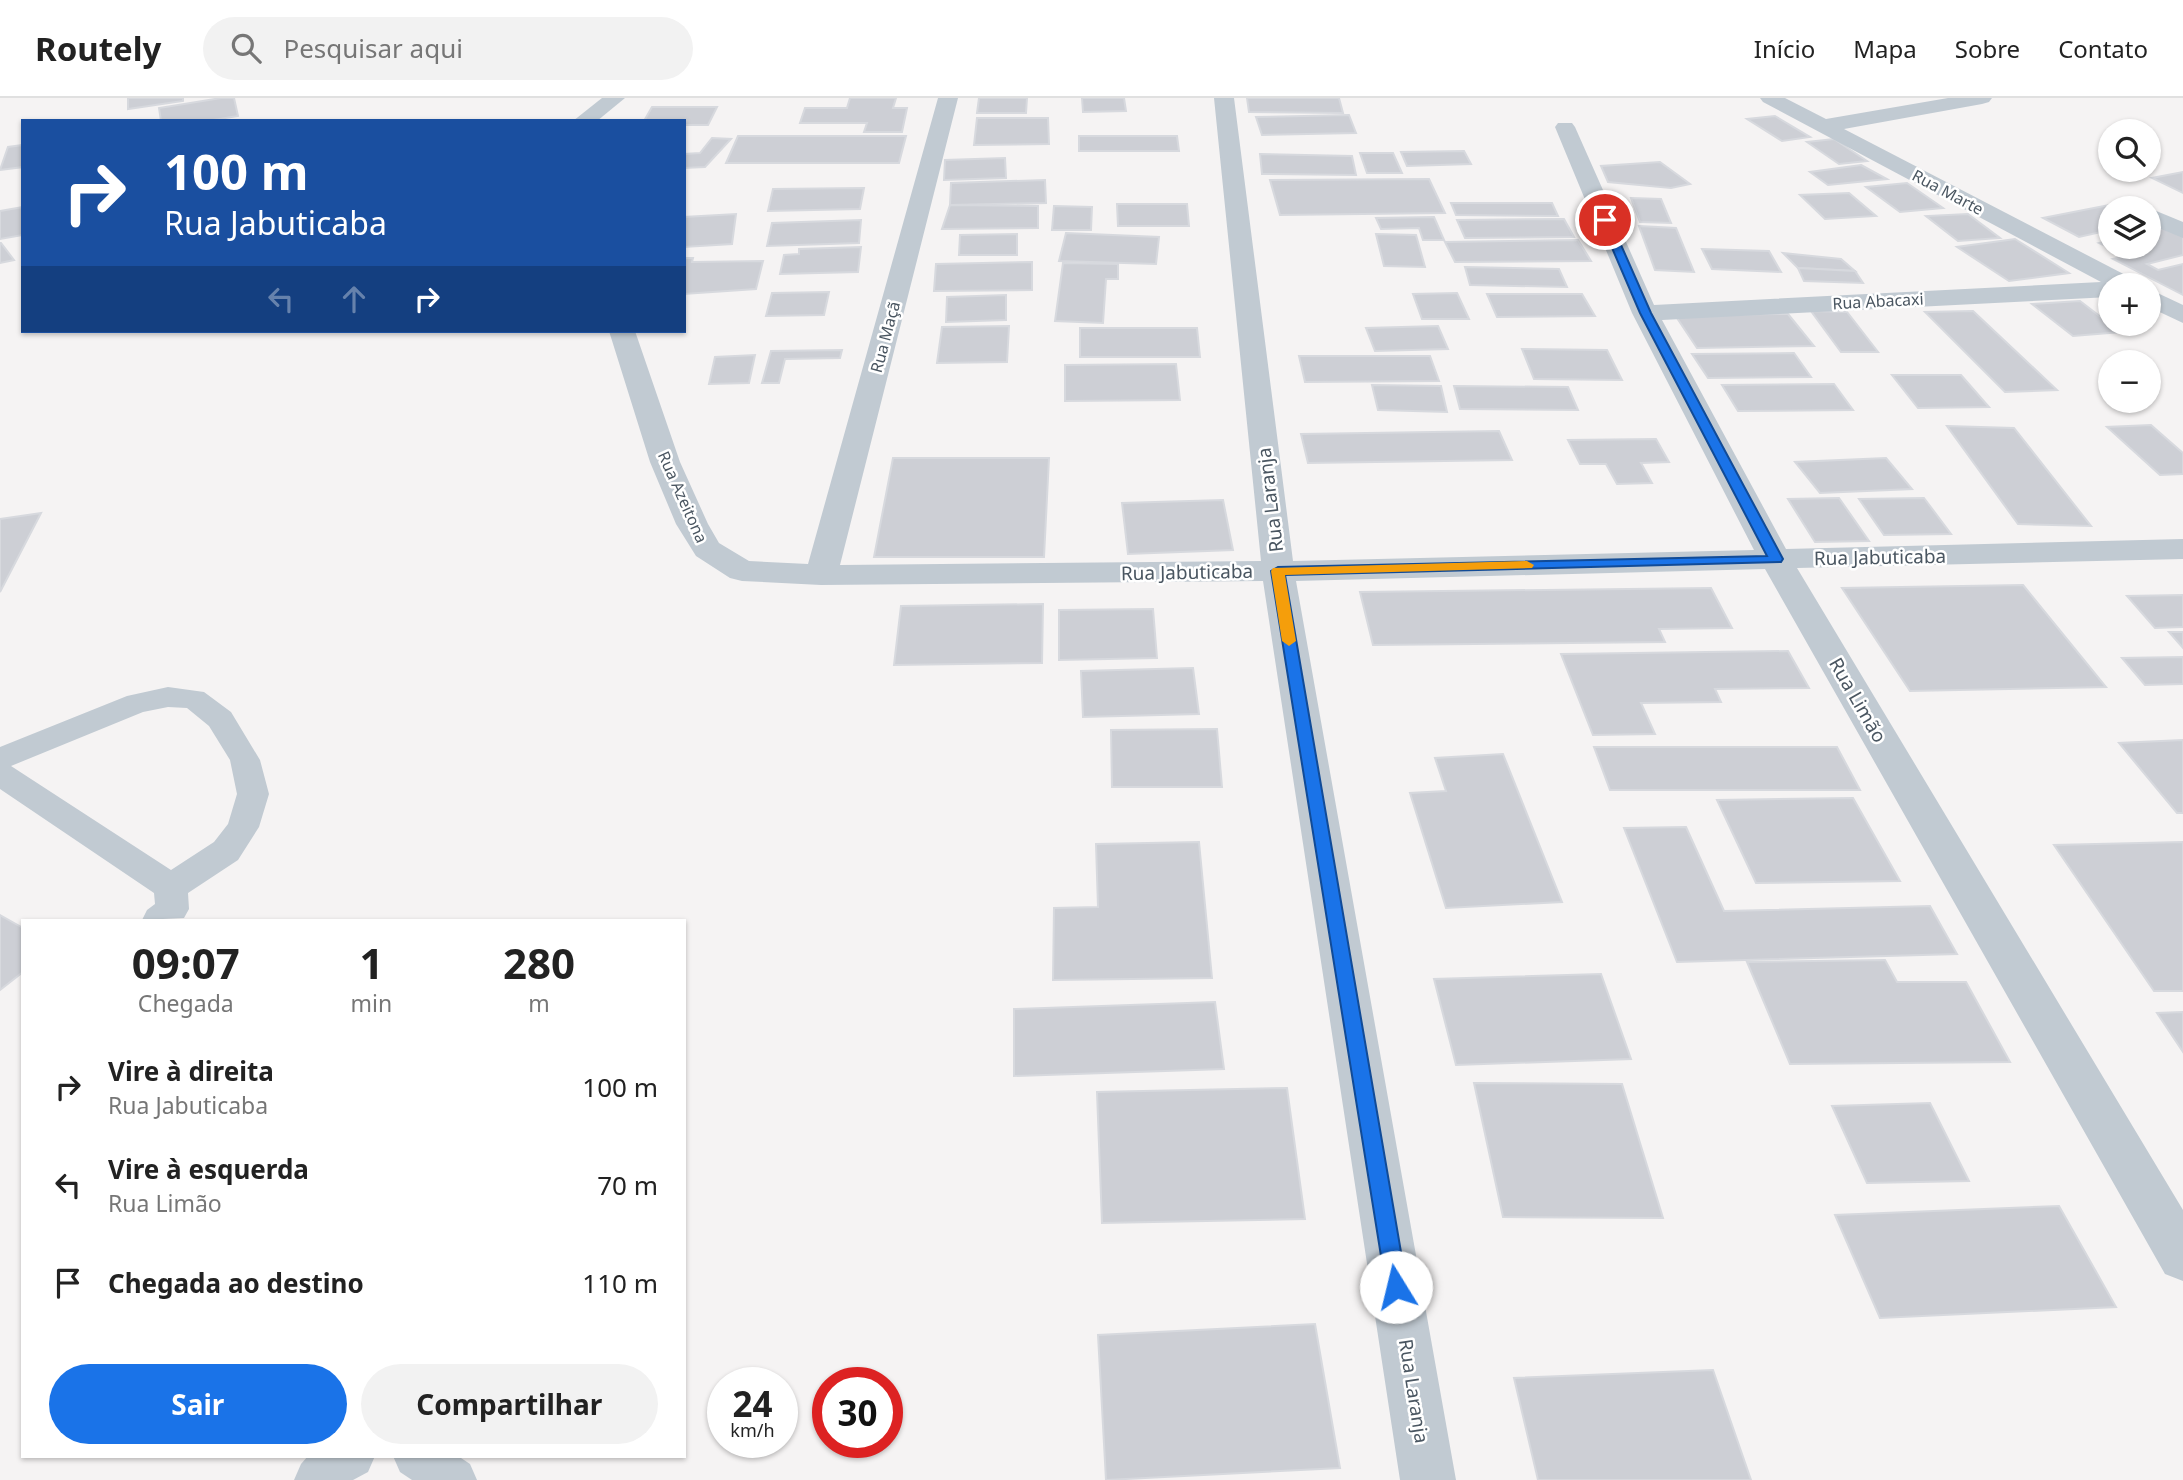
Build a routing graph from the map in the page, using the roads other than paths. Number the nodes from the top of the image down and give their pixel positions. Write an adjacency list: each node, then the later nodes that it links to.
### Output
1 (615, 98): 6 (street)
2 (948, 98): 20 (street, Rua Maçã)
3 (1224, 98): 19 (street, Rua Laranja)
4 (1770, 98): 7 (street, Rua Marte)
5 (1982, 98): 7 (street)
6 (586, 119)
7 (1823, 126): 11 (street, Rua Marte)
8 (1565, 127): 14 (street, Rua Limão)
9 (2161, 221): 10 (street)
10 (2183, 231)
11 (2103, 273)
12 (2098, 290): 14 (street, Rua Abacaxi)
13 (2161, 303): 15 (street)
14 (1645, 313): 18 (street, Rua Limão)
15 (2183, 315)
16 (623, 333): 20 (street, Rua Azeitona)
17 (2183, 550): 18 (street, Rua Jabuticaba)
18 (1776, 559): 19 (street, Rua Jabuticaba); 25 (street, Rua Limão)
19 (1278, 571): 20 (street, Rua Jabuticaba); 30 (street, Rua Laranja)
20 (821, 575)
21 (0, 759): 23 (lane)
22 (0, 774): 23 (lane)
23 (171, 887): 24 (lane)
24 (160, 919)
25 (2183, 1257)
26 (348, 1458): 28 (lane)
27 (420, 1458): 29 (lane)
28 (317, 1480)
29 (454, 1480)
30 (1428, 1480)

